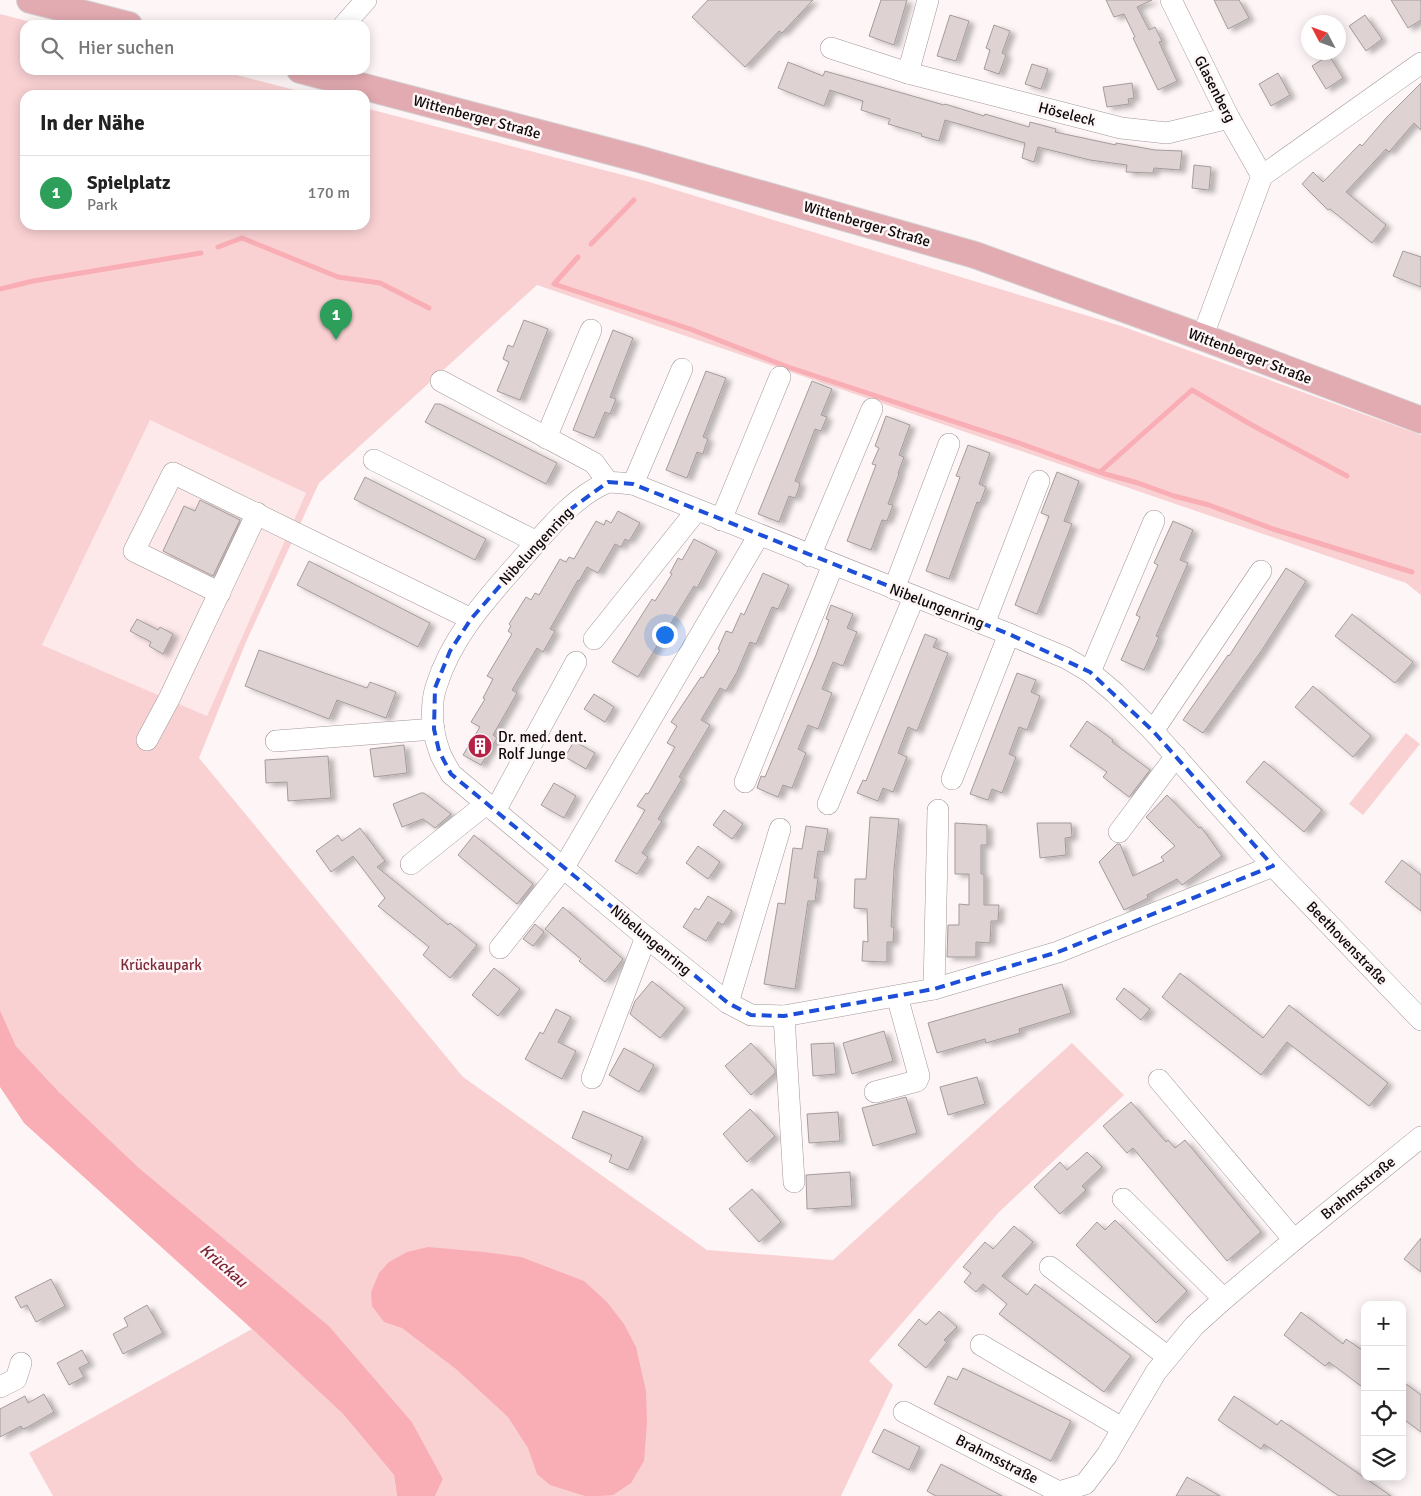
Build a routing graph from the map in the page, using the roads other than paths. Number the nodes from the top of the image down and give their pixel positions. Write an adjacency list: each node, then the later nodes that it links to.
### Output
1 (30, 0): 5 (main road)
2 (366, 0): 6 (street)
3 (928, 0): 9 (street)
4 (1171, 0): 11 (street, Glasenberg)
5 (109, 20)
6 (348, 20)
7 (831, 48): 9 (street, Höseleck)
8 (1421, 63): 12 (street)
9 (908, 73): 11 (street, Höseleck)
10 (325, 75): 14 (main road, Wittenberger Straße)
11 (1228, 118): 12 (street, Glasenberg)
12 (1262, 176): 14 (street)
13 (591, 330): 20 (street)
14 (1202, 338): 19 (main road, Wittenberger Straße)
15 (682, 369): 25 (street)
16 (780, 377): 28 (street)
17 (441, 381): 20 (street)
18 (872, 409): 32 (street)
19 (1421, 420)
20 (546, 438): 24 (street)
21 (949, 444): 35 (street)
22 (374, 460): 31 (street)
23 (1039, 481): 39 (street)
24 (608, 482): 25 (street, Nibelungenring); 31 (street, Nibelungenring)
25 (632, 484): 26 (street, Nibelungenring)
26 (696, 510): 28 (street, Nibelungenring); 41 (street)
27 (257, 514): 36 (street); 36 (street); 38 (street)
28 (721, 520): 30 (street, Nibelungenring)
29 (1154, 521): 43 (street)
30 (759, 535): 32 (street, Nibelungenring); 58 (street)
31 (537, 542): 38 (street, Nibelungenring)
32 (810, 556): 33 (street, Nibelungenring)
33 (832, 565): 35 (street, Nibelungenring); 50 (street)
34 (1262, 571): 45 (street)
35 (894, 590): 37 (street, Nibelungenring)
36 (220, 594): 46 (street)
37 (914, 597): 39 (street, Nibelungenring); 51 (street)
38 (471, 619): 44 (street, Nibelungenring)
39 (984, 624): 40 (street, Nibelungenring)
40 (1009, 634): 43 (street, Nibelungenring); 49 (street)
41 (594, 639)
42 (576, 662): 52 (street)
43 (1090, 672): 45 (street, Nibelungenring)
44 (434, 729): 47 (street); 52 (street, Nibelungenring)
45 (1153, 731): 48 (street, Nibelungenring)
46 (147, 740)
47 (276, 741)
48 (1176, 756): 55 (street); 57 (street, Nibelungenring)
49 (952, 779)
50 (745, 782)
51 (828, 804)
52 (491, 807): 56 (street); 58 (street, Nibelungenring)
53 (938, 810): 61 (street)
54 (780, 829): 63 (street)
55 (1119, 832)
56 (411, 864)
57 (1273, 866): 61 (street, Nibelungenring); 65 (street, Beethovenstraße)
58 (564, 868): 59 (street, Nibelungenring); 60 (street)
59 (646, 937): 63 (street, Nibelungenring); 66 (street)
60 (500, 948)
61 (934, 989): 62 (street, Nibelungenring)
62 (897, 996): 64 (street, Nibelungenring); 68 (street)
63 (728, 1003): 64 (street, Nibelungenring)
64 (784, 1016): 70 (street)
65 (1421, 1020)
66 (592, 1078)
67 (1159, 1080): 72 (street)
68 (875, 1092)
69 (1421, 1136): 72 (street, Brahmsstraße)
70 (794, 1182)
71 (1123, 1199): 74 (street)
72 (1294, 1240): 74 (street, Brahmsstraße)
73 (1050, 1267): 76 (street)
74 (1224, 1299): 76 (street, Brahmsstraße)
75 (981, 1346): 80 (street)
76 (1168, 1357): 80 (street, Brahmsstraße)
77 (21, 1363): 78 (street)
78 (0, 1387)
79 (904, 1412): 80 (street, Brahmsstraße)
80 (1122, 1428)

